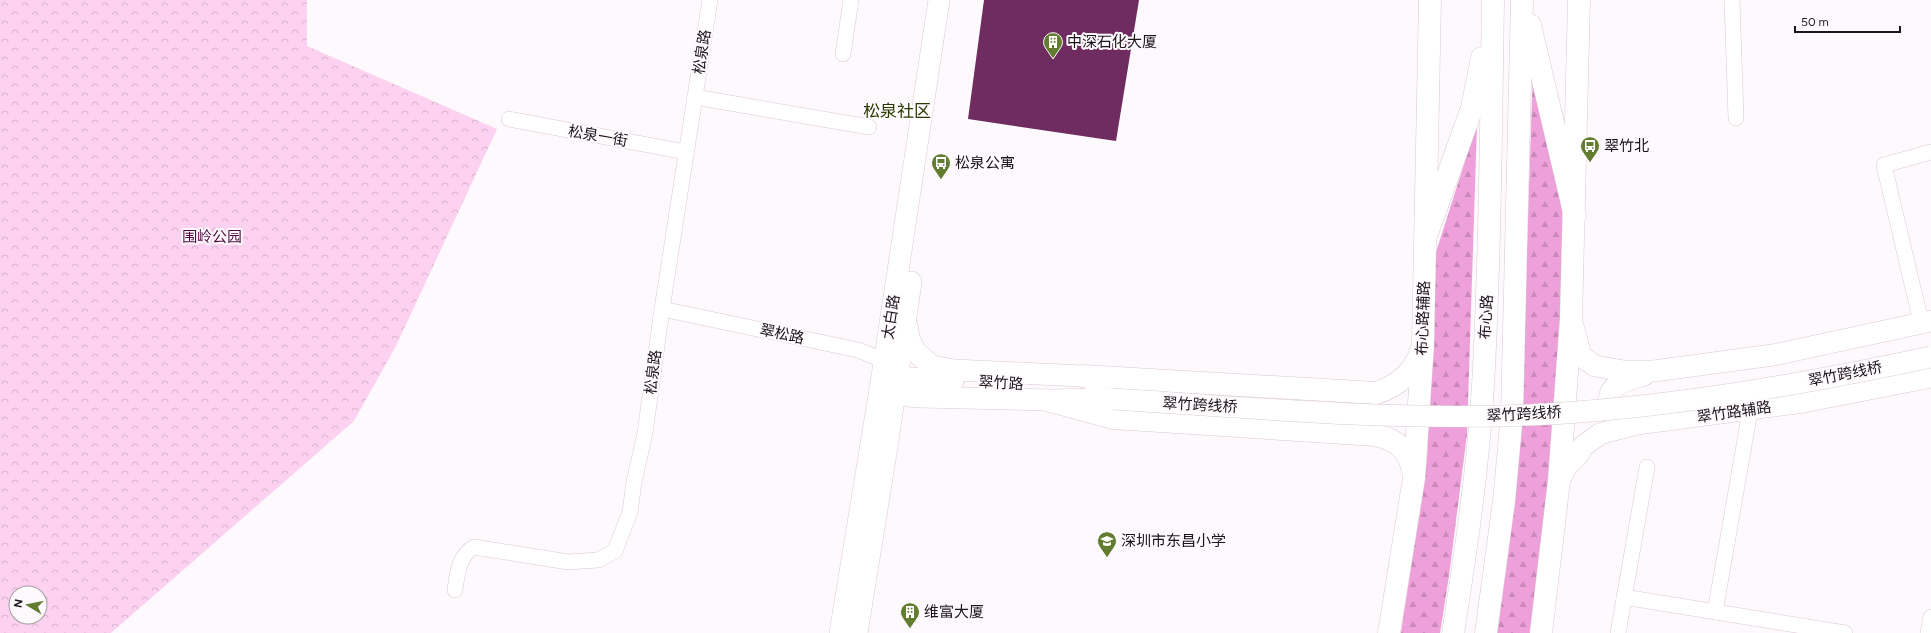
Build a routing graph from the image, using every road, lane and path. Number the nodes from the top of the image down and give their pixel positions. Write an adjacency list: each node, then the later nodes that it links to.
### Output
1 (710, 0): 11 (street, 松泉路)
2 (851, 0): 10 (street)
3 (939, 0): 27 (main road, 太白路)
4 (952, 0): 20 (main road, 太白路)
5 (1430, 0): 18 (main road, 布心路辅路)
6 (1523, 0): 17 (main road); 47 (main road, 布心路)
7 (1579, 0): 17 (main road)
8 (1732, 0): 12 (street)
9 (1492, 5): 18 (main road); 46 (main road, 布心路)
10 (843, 54)
11 (695, 97): 14 (street); 15 (street, 松泉路)
12 (1736, 118)
13 (509, 119): 15 (street, 松泉一街)
14 (869, 127)
15 (686, 152): 19 (street, 松泉路)
16 (1931, 152): 22 (street)
17 (1575, 216): 21 (main road)
18 (1426, 236): 23 (main road, 布心路辅路)
19 (662, 309): 27 (street, 翠松路); 39 (street, 松泉路)
20 (906, 315): 27 (main road, 太白路); 28 (main road, 翠竹路)
21 (1571, 319): 26 (main road); 38 (main road)
22 (1926, 322): 26 (main road)
23 (1423, 344): 31 (main road); 37 (main road, 布心路辅路)
24 (1931, 348): 30 (main road, 翠竹跨线桥)
25 (1931, 357): 30 (main road, 翠竹跨线桥, bridge)
26 (1654, 371): 34 (main road)
27 (891, 376): 30 (main road, 翠竹路); 32 (main road, 翠竹路); 43 (main road, 太白路); 44 (main road, 太白路)
28 (1084, 376): 30 (main road, 翠竹路); 31 (main road)
29 (1931, 377): 33 (main road, 翠竹路辅路)
30 (1113, 394): 32 (main road, 翠竹路)
31 (1368, 394): 35 (main road)
32 (1046, 400): 35 (main road)
33 (1750, 411): 34 (main road, 翠竹路辅路); 41 (street)
34 (1637, 424): 38 (main road, 翠竹路辅路)
35 (1375, 434): 37 (main road)
36 (1647, 467): 40 (street)
37 (1414, 478): 45 (main road, 布心路辅路)
38 (1558, 481): 48 (main road)
39 (454, 590)
40 (1624, 597): 41 (street); 49 (street)
41 (1715, 612): 50 (street)
42 (1931, 616): 51 (street)
43 (840, 633)
44 (857, 633)
45 (1389, 633)
46 (1453, 633)
47 (1486, 633)
48 (1541, 633)
49 (1618, 633)
50 (1845, 633)
51 (1928, 633)

